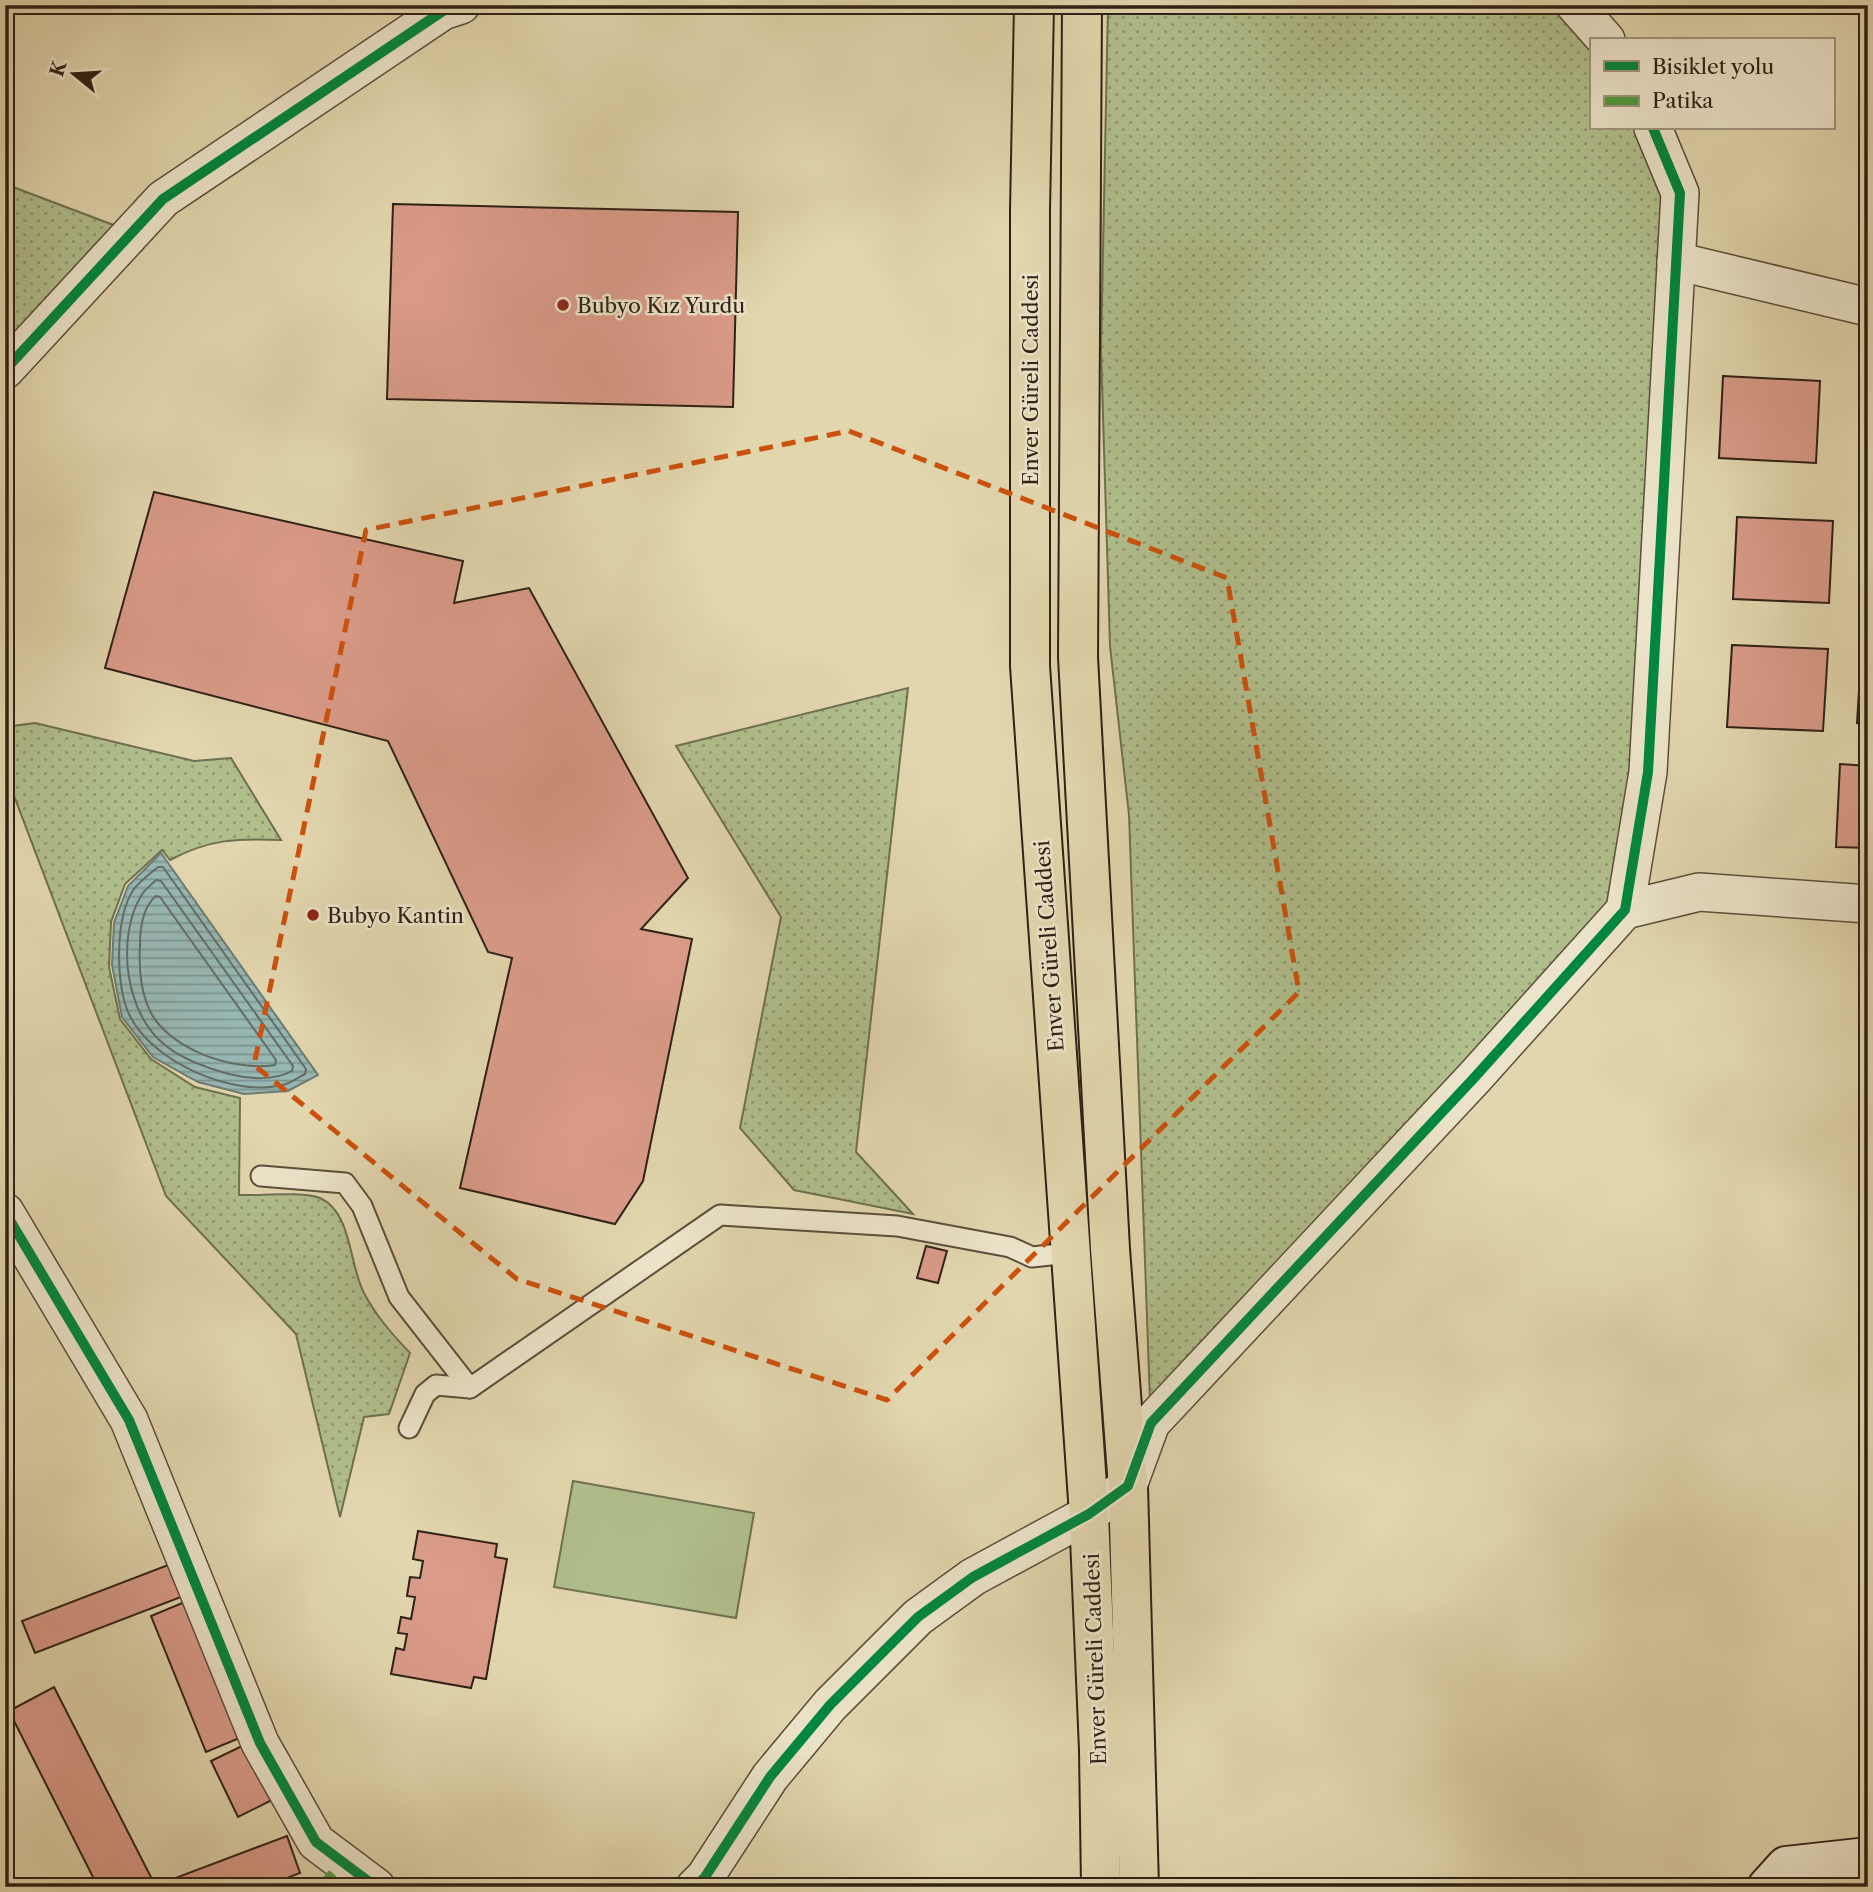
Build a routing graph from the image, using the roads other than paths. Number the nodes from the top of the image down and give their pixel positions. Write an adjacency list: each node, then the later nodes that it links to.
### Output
1 (461, 5): 9 (street)
2 (1034, 5): 15 (main road, Enver Güreli Caddesi)
3 (1082, 5): 14 (main road, Enver Güreli Caddesi)
4 (1575, 5): 5 (street)
5 (1604, 38)
6 (1654, 130): 7 (street)
7 (1676, 261): 8 (street); 11 (street)
8 (1868, 307)
9 (5, 370)
10 (1868, 904): 11 (street)
11 (1625, 910): 18 (street)
12 (261, 1176): 16 (lane)
13 (5, 1212): 21 (street)
14 (1110, 1249): 15 (lane); 18 (main road, Enver Güreli Caddesi)
15 (1070, 1253): 16 (lane); 19 (main road, Enver Güreli Caddesi)
16 (470, 1388): 17 (lane)
17 (409, 1428)
18 (1128, 1486): 19 (street); 24 (main road, Enver Güreli Caddesi)
19 (1089, 1514): 22 (street); 23 (main road, Enver Güreli Caddesi)
20 (1868, 1857): 25 (main road)
21 (376, 1887)
22 (695, 1887)
23 (1101, 1887)
24 (1139, 1887)
25 (1768, 1887)

